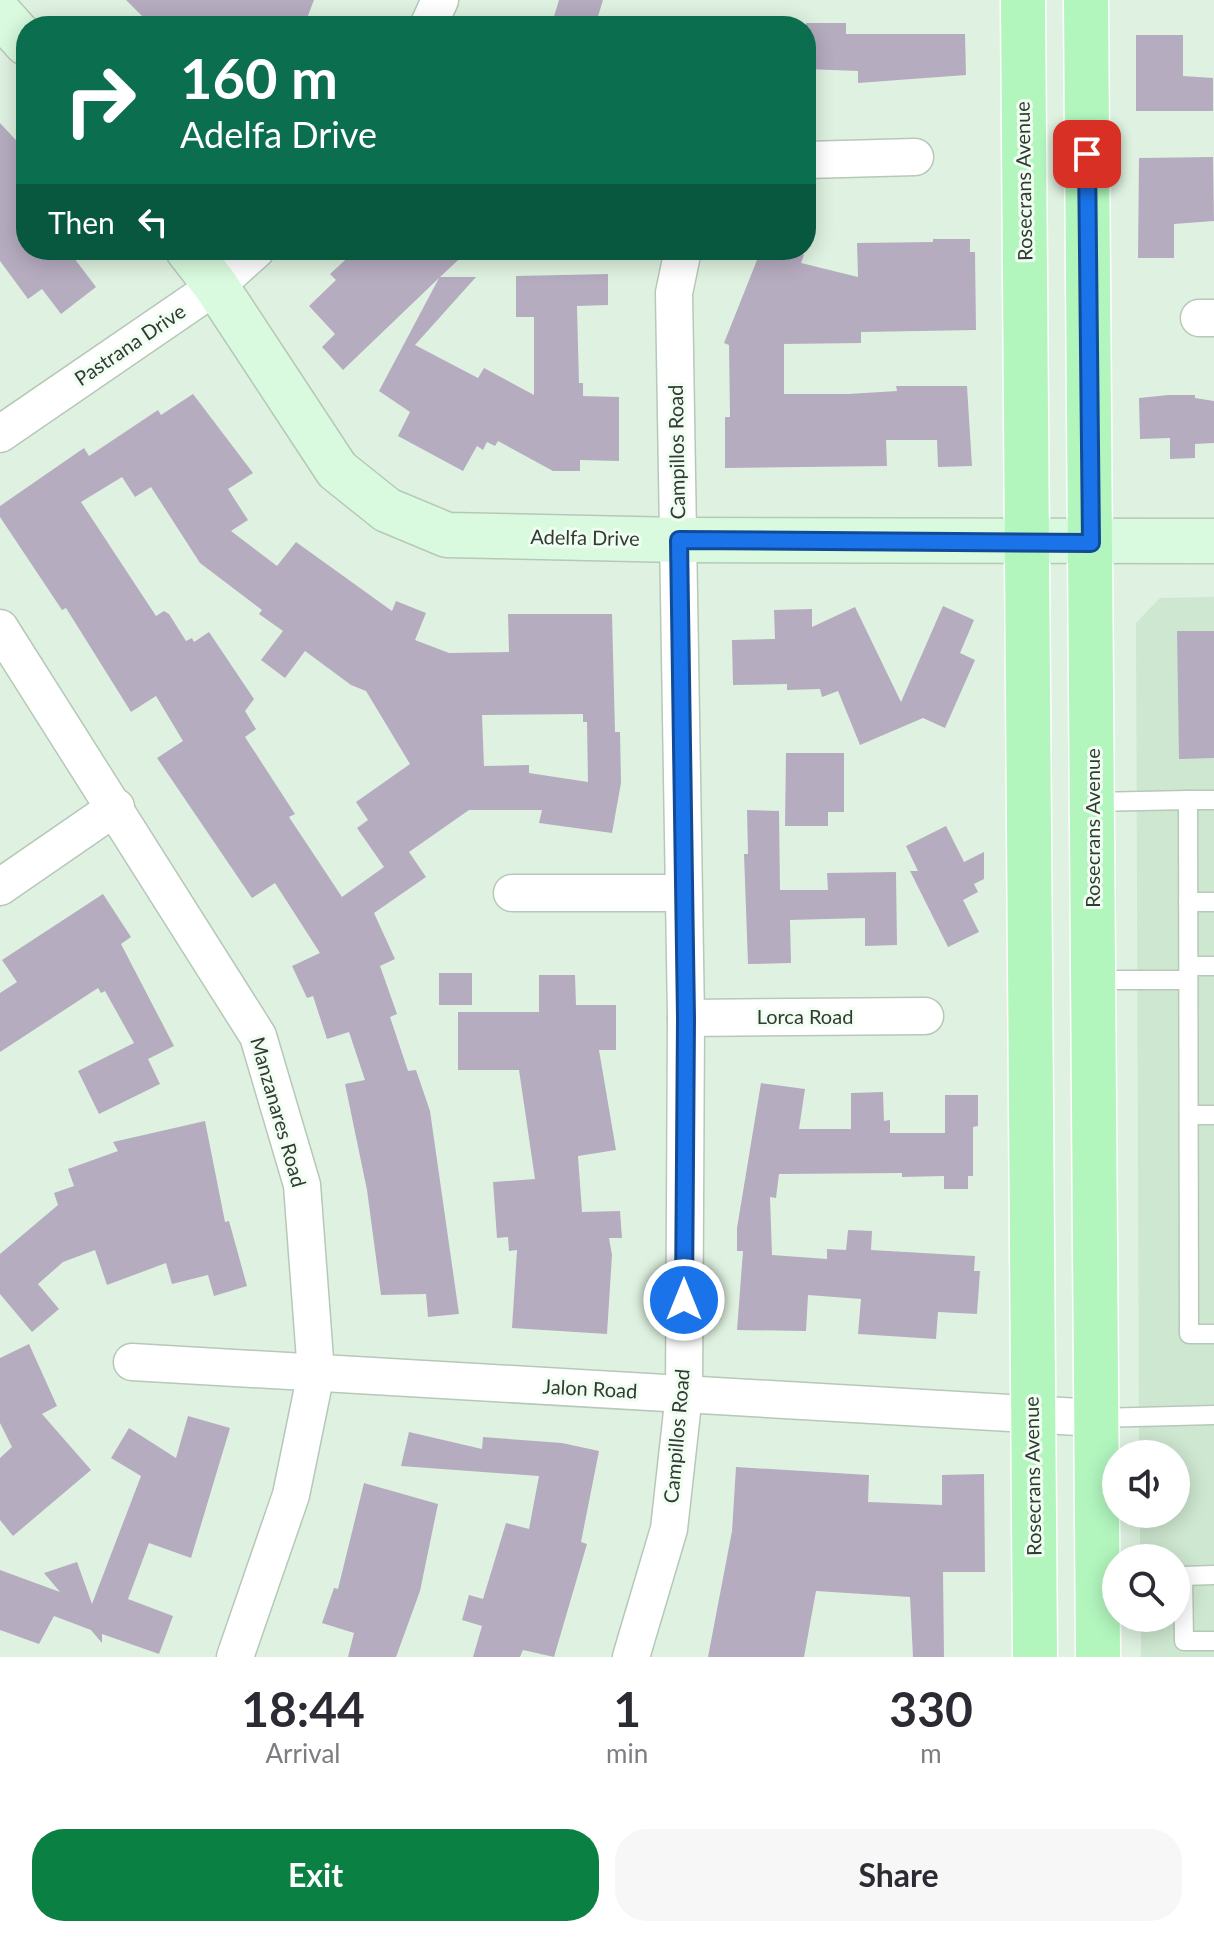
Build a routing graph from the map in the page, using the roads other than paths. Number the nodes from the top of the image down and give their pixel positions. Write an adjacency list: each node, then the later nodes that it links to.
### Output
1 (1023, 0): 14 (main road, Rosecrans Avenue)
2 (1086, 0): 15 (main road, Rosecrans Avenue)
3 (0, 14): 4 (street)
4 (16, 32)
5 (915, 157): 6 (street)
6 (816, 160)
7 (196, 260): 10 (street, Adelfa Drive)
8 (245, 260): 10 (street, Pastrana Drive)
9 (681, 260): 12 (street, Campillos Road)
10 (216, 286): 11 (street, Pastrana Drive); 12 (street, Adelfa Drive)
11 (0, 434)
12 (679, 540): 14 (street, Adelfa Drive); 23 (street, Campillos Road)
13 (1214, 541): 15 (street, Adelfa Drive)
14 (1028, 542): 15 (street, Adelfa Drive); 37 (main road, Rosecrans Avenue)
15 (1091, 543): 19 (main road, Rosecrans Avenue)
16 (0, 628): 20 (street, Manzanares Road)
17 (1188, 800): 18 (lane); 19 (lane); 24 (lane)
18 (1214, 800)
19 (1093, 802): 28 (main road, Rosecrans Avenue)
20 (116, 807): 21 (street); 35 (street, Manzanares Road)
21 (0, 887)
22 (512, 893): 23 (street)
23 (683, 893): 30 (street, Campillos Road)
24 (1188, 902): 25 (lane); 27 (lane)
25 (1214, 902)
26 (1214, 966): 27 (lane)
27 (1188, 973): 28 (lane); 31 (lane)
28 (1093, 980): 39 (main road, Rosecrans Avenue)
29 (925, 1016): 30 (street, Lorca Road)
30 (686, 1018): 36 (street, Campillos Road)
31 (1189, 1115): 32 (lane); 33 (lane)
32 (1214, 1115)
33 (1214, 1334)
34 (132, 1362): 35 (street, Jalon Road)
35 (316, 1373): 36 (street, Jalon Road); 42 (street, Manzanares Road)
36 (684, 1394): 37 (street, Jalon Road); 43 (street, Campillos Road)
37 (1033, 1414): 39 (street, Jalon Road); 44 (main road, Rosecrans Avenue)
38 (1214, 1415): 39 (lane)
39 (1096, 1418): 45 (main road, Rosecrans Avenue)
40 (1214, 1575): 41 (lane)
41 (1214, 1641)
42 (235, 1657)
43 (631, 1657)
44 (1035, 1657)
45 (1098, 1657)

